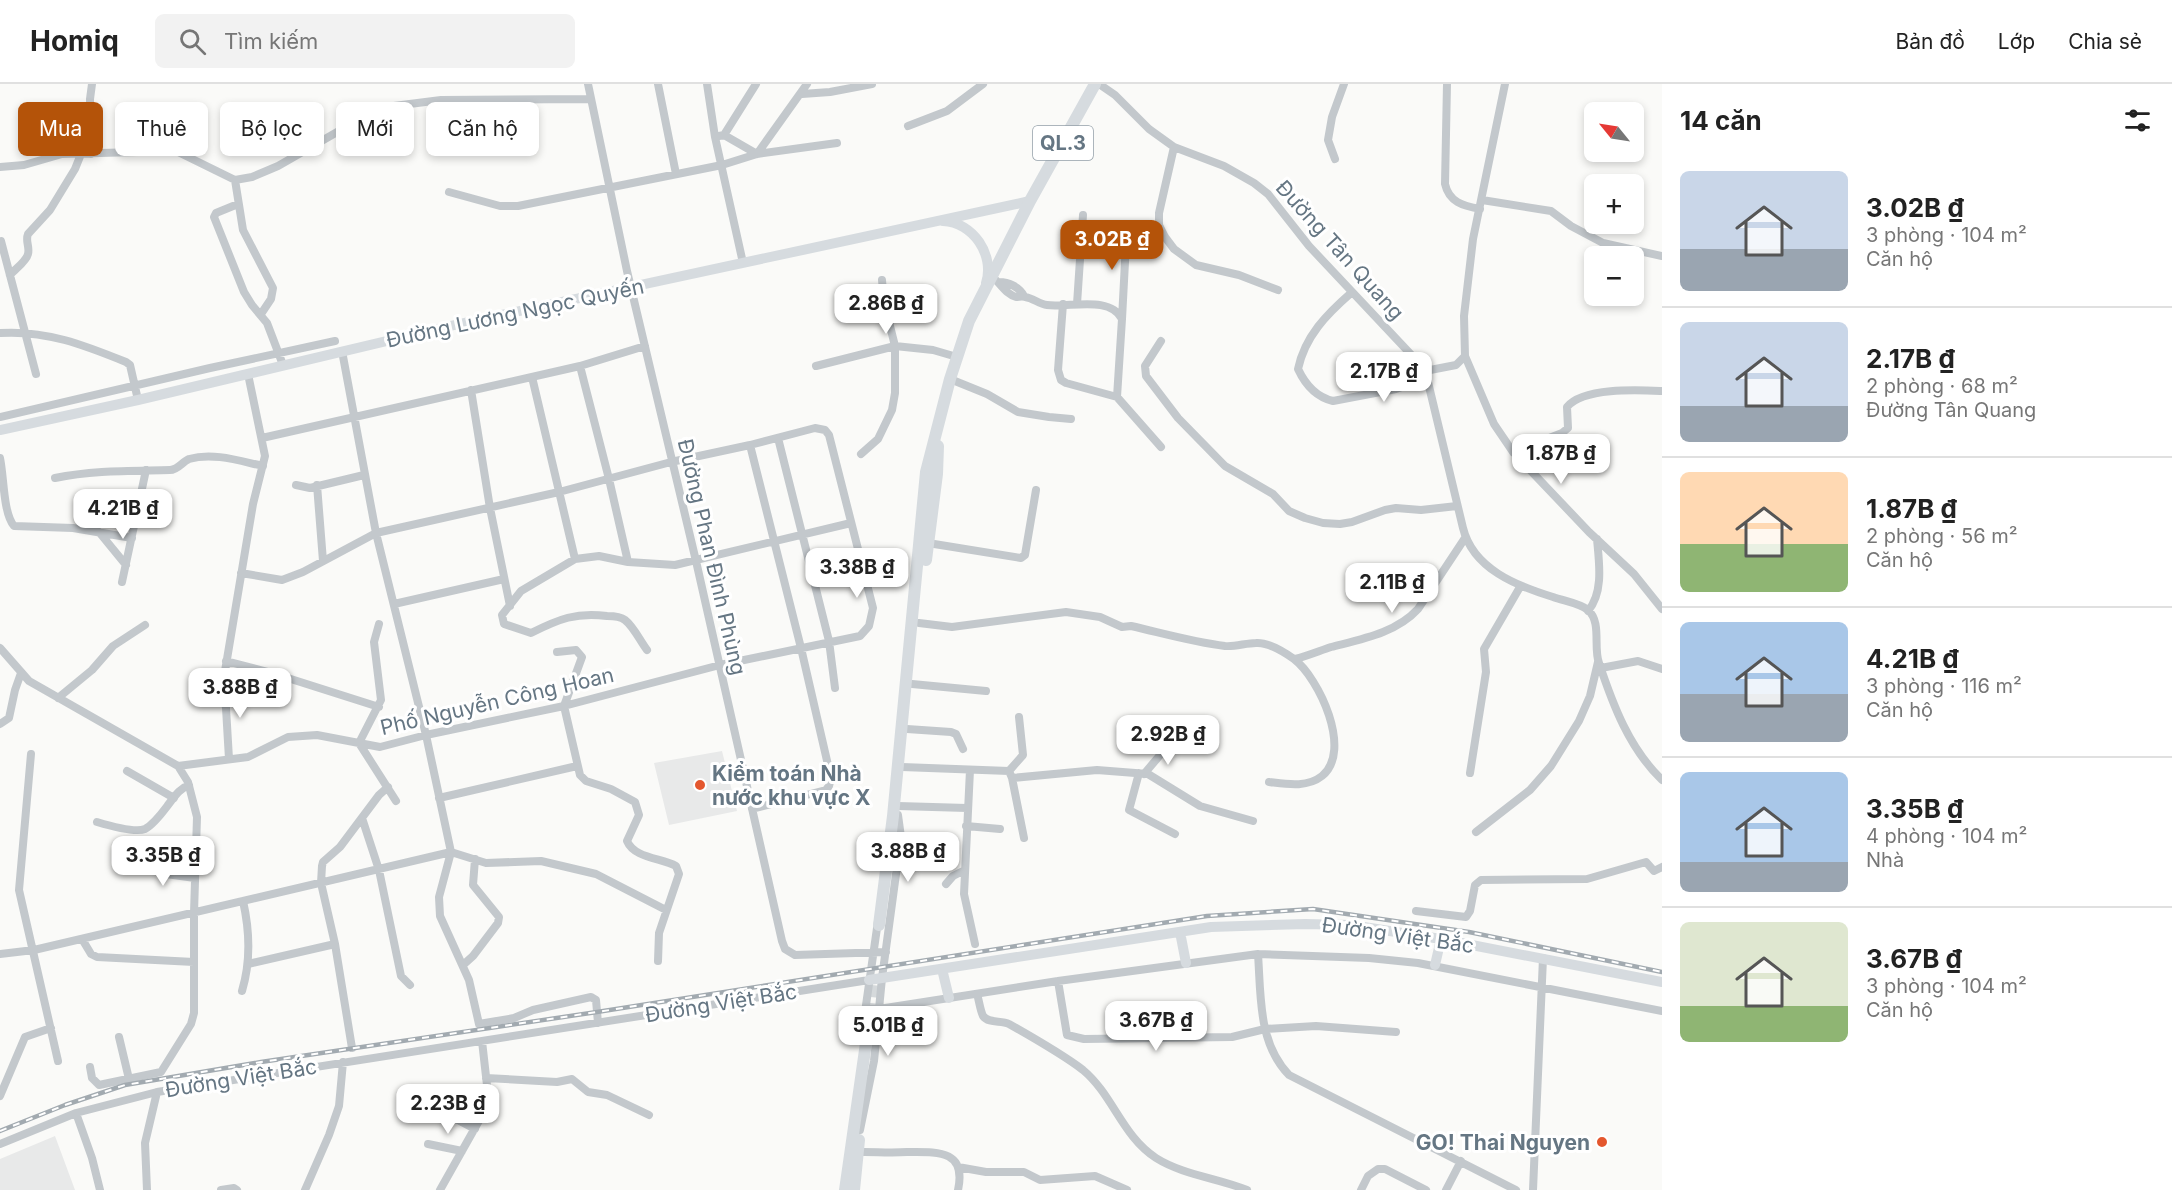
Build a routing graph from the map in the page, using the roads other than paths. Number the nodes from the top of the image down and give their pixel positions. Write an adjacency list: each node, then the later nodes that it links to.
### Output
1 (92, 84): 15 (street)
2 (588, 84): 14 (street, Đường Phan Đình Phùng)
3 (658, 84): 27 (street)
4 (708, 84): 17 (street)
5 (756, 84): 17 (street)
6 (807, 84): 13 (street)
7 (872, 84): 13 (street)
8 (983, 84): 16 (street)
9 (1097, 84): 19 (street, Đường Tân Quang); 31 (highway, QL.3)
10 (1344, 84): 24 (street)
11 (1447, 84): 33 (street)
12 (1505, 84): 33 (street)
13 (802, 94): 21 (street)
14 (591, 99): 28 (street); 29 (street, Đường Phan Đình Phùng)
15 (90, 102)
16 (908, 126)
17 (720, 136): 21 (street); 25 (street)
18 (837, 143): 21 (street)
19 (1174, 147): 44 (street); 46 (street, Đường Tân Quang)
20 (103, 154): 28 (street)
21 (757, 154): 25 (street)
22 (55, 156): 26 (street)
23 (80, 156): 40 (street)
24 (1335, 159)
25 (722, 165): 27 (street); 39 (street)
26 (0, 167)
27 (676, 174): 29 (street)
28 (234, 180): 32 (street)
29 (609, 188): 30 (street); 43 (street, Đường Phan Đình Phùng)
30 (449, 192)
31 (1030, 201): 35 (main road, Đường Lương Ngọc Quyến); 41 (highway, QL.3)
32 (238, 204): 49 (street); 49 (street)
33 (1481, 205): 38 (street); 59 (street)
34 (1083, 215): 48 (street)
35 (934, 221): 39 (main road, Đường Lương Ngọc Quyến); 45 (main road)
36 (1127, 224): 50 (street)
37 (1, 241): 40 (street)
38 (1662, 256)
39 (743, 263): 43 (main road, Đường Lương Ngọc Quyến)
40 (10, 274): 51 (street)
41 (995, 279): 45 (highway, QL.3); 47 (street)
42 (882, 280): 56 (street)
43 (630, 287): 55 (street, Đường Phan Đình Phùng); 57 (main road, Đường Lương Ngọc Quyến)
44 (1278, 290)
45 (982, 292): 60 (highway, QL.3)
46 (1351, 293): 66 (street, Đường Tân Quang); 66 (street)
47 (1063, 304): 48 (street); 72 (street)
48 (1077, 304): 50 (street)
49 (261, 314): 58 (street)
50 (1122, 319): 72 (street)
51 (25, 332): 52 (street); 64 (street); 69 (street)
52 (0, 333)
53 (335, 341): 58 (street)
54 (1161, 341): 97 (street)
55 (645, 346): 62 (street); 86 (street, Đường Phan Đình Phùng)
56 (895, 346): 60 (street); 63 (street); 84 (street)
57 (342, 351): 61 (main road, Đường Lương Ngọc Quyến); 74 (street)
58 (278, 354): 61 (street); 69 (street)
59 (1465, 356): 66 (street); 83 (street)
60 (957, 357): 68 (highway, QL.3)
61 (283, 366): 65 (main road, Đường Lương Ngọc Quyến)
62 (580, 366): 67 (street); 91 (street)
63 (816, 366)
64 (36, 374)
65 (248, 374): 73 (main road, Đường Lương Ngọc Quyến); 79 (street)
66 (1426, 374): 97 (street)
67 (532, 377): 70 (street); 95 (street)
68 (950, 379): 76 (highway, QL.3); 77 (street)
69 (135, 387): 73 (street); 75 (street)
70 (471, 390): 74 (street); 98 (street)
71 (1662, 391): 83 (street)
72 (1117, 397): 82 (street)
73 (138, 400): 78 (main road, Đường Lương Ngọc Quyến)
74 (353, 416): 79 (street); 89 (street)
75 (0, 417)
76 (939, 418): 107 (highway, QL.3); 169 (highway, QL.3)
77 (1071, 419)
78 (0, 430)
79 (262, 438): 87 (street)
80 (778, 438): 81 (street); 99 (street, Phố Nguyễn Công Hoan); 102 (street)
81 (750, 445): 86 (street); 106 (street)
82 (1161, 447)
83 (1513, 452): 105 (street)
84 (861, 454)
85 (0, 458): 96 (street)
86 (671, 462): 91 (street); 110 (street, Đường Phan Đình Phùng)
87 (262, 466): 88 (street); 113 (street)
88 (146, 470): 90 (street); 103 (street)
89 (364, 475): 93 (street); 101 (street)
90 (55, 478)
91 (609, 479): 95 (street); 111 (street)
92 (296, 485): 93 (street)
93 (317, 485): 109 (street)
94 (1036, 490): 107 (street)
95 (560, 492): 98 (street); 108 (street)
96 (3, 501): 100 (street)
97 (1457, 506): 104 (street)
98 (490, 508): 101 (street); 114 (street)
99 (850, 523): 102 (street); 124 (street, Phố Nguyễn Công Hoan)
100 (99, 532): 103 (street); 112 (street)
101 (376, 533): 109 (street); 117 (street)
102 (802, 534): 106 (street); 124 (street)
103 (132, 538): 112 (street)
104 (1465, 538): 116 (street); 129 (street)
105 (1597, 539): 119 (street); 120 (street)
106 (773, 541): 110 (street); 126 (street)
107 (928, 543): 121 (highway, QL.3)
108 (575, 559): 111 (street); 118 (street)
109 (323, 561): 113 (street)
110 (696, 561): 111 (street); 131 (street, Đường Phan Đình Phùng)
111 (628, 562)
112 (126, 565): 115 (street)
113 (241, 573): 130 (street)
114 (504, 579): 117 (street); 118 (street)
115 (122, 582)
116 (1520, 587): 120 (street); 158 (street)
117 (394, 604): 146 (street)
118 (510, 606): 127 (street)
119 (1662, 609)
120 (1588, 611): 132 (street)
121 (919, 623): 129 (street); 136 (highway, QL.3)
122 (379, 624): 142 (street)
123 (145, 625): 140 (street)
124 (829, 641): 126 (street, Phố Nguyễn Công Hoan); 137 (street)
125 (0, 648): 134 (street)
126 (801, 648): 131 (street, Phố Nguyễn Công Hoan); 168 (street)
127 (647, 650)
128 (557, 652): 141 (street)
129 (1295, 659): 161 (street)
130 (226, 661): 135 (street); 142 (street)
131 (720, 665): 141 (street, Phố Nguyễn Công Hoan); 168 (street, Đường Phan Đình Phùng)
132 (1600, 665): 133 (street); 160 (street); 175 (street)
133 (1662, 669)
134 (21, 673): 140 (street); 144 (street)
135 (221, 681): 138 (street); 151 (street)
136 (912, 684): 139 (street); 145 (highway, QL.3)
137 (835, 688)
138 (196, 691)
139 (986, 691)
140 (58, 698): 152 (street)
141 (564, 706): 146 (street, Phố Nguyễn Công Hoan); 153 (street)
142 (379, 707): 148 (street)
143 (1020, 717): 159 (street)
144 (0, 724)
145 (907, 729): 149 (street); 154 (highway, QL.3)
146 (426, 735): 148 (street, Phố Nguyễn Công Hoan); 165 (street)
147 (1172, 741): 157 (street)
148 (359, 742): 151 (street, Phố Nguyễn Công Hoan); 163 (street)
149 (963, 749)
150 (31, 754): 197 (street)
151 (229, 759): 152 (street, Phố Nguyễn Công Hoan)
152 (178, 766): 162 (street)
153 (577, 766): 165 (street); 188 (street)
154 (902, 767): 155 (street); 169 (highway, QL.3)
155 (970, 770): 159 (street); 167 (street)
156 (127, 771): 164 (street)
157 (1141, 773): 159 (street); 171 (street); 176 (street)
158 (1470, 773)
159 (1011, 774): 177 (street)
160 (1662, 780)
161 (1269, 782)
162 (189, 785): 164 (street); 184 (street)
163 (388, 788): 166 (street); 170 (street)
164 (174, 798): 172 (street)
165 (439, 798): 178 (street)
166 (396, 801)
167 (967, 808): 169 (street); 173 (street)
168 (752, 809): 198 (street, Đường Phan Đình Phùng)
169 (896, 812): 191 (highway, QL.3); 198 (street); 199 (street)
170 (362, 818): 182 (street); 185 (street)
171 (1253, 821)
172 (97, 822)
173 (966, 826): 174 (street); 183 (street)
174 (1000, 829)
175 (1476, 832)
176 (1174, 834)
177 (1024, 838)
178 (451, 852): 179 (street); 182 (street); 207 (street)
179 (475, 860): 188 (street); 207 (street)
180 (138, 865): 184 (street)
181 (1662, 867): 189 (street)
182 (379, 870): 185 (street); 214 (street)
183 (963, 871): 186 (street); 196 (street)
184 (195, 878): 190 (street)
185 (321, 883): 187 (street); 195 (street)
186 (946, 884)
187 (243, 901): 190 (street); 206 (street)
188 (666, 910): 203 (street)
189 (1416, 911)
190 (194, 913): 193 (street); 204 (street)
191 (883, 925)
192 (1180, 932): 194 (main road, Đường Việt Bắc); 205 (main road); 209 (main road, Đường Việt Bắc)
193 (82, 939): 197 (street); 204 (street)
194 (1441, 939): 202 (main road, Đường Việt Bắc); 208 (main road)
195 (335, 944): 206 (street); 227 (street)
196 (975, 944)
197 (33, 950): 200 (street); 222 (street)
198 (874, 951): 199 (street); 211 (street)
199 (886, 952): 210 (street)
200 (0, 954)
201 (1258, 954): 205 (street); 208 (street); 223 (street)
202 (1543, 958): 213 (main road, Đường Việt Bắc); 215 (street)
203 (658, 961)
204 (194, 962): 232 (street)
205 (1186, 963): 212 (street)
206 (248, 964): 216 (street)
207 (463, 965): 221 (street)
208 (1435, 965): 215 (street)
209 (942, 969): 210 (main road, Đường Việt Bắc); 218 (main road)
210 (882, 978): 211 (main road, Đường Việt Bắc); 220 (street)
211 (869, 980): 220 (street); 221 (street, Đường Việt Bắc)
212 (1058, 981): 217 (street); 223 (street)
213 (1662, 982)
214 (410, 986)
215 (1542, 986): 219 (street); 261 (street)
216 (242, 991)
217 (977, 994): 218 (street); 256 (street)
218 (949, 998): 220 (street)
219 (1662, 1011)
220 (872, 1012): 239 (highway)
221 (598, 1023): 226 (street, Đường Việt Bắc)
222 (51, 1028): 228 (street); 234 (street)
223 (1265, 1029): 224 (street); 244 (street)
224 (1396, 1032)
225 (119, 1037): 232 (street)
226 (482, 1041): 229 (street, Đường Việt Bắc); 231 (street)
227 (352, 1048)
228 (58, 1061)
229 (343, 1062): 233 (street, Đường Việt Bắc); 250 (street)
230 (90, 1066): 232 (street)
231 (486, 1078): 237 (street); 238 (street)
232 (129, 1079)
233 (157, 1092): 236 (street, Đường Việt Bắc); 247 (street)
234 (0, 1096)
235 (430, 1108): 238 (street)
236 (76, 1113): 240 (street, Đường Việt Bắc); 246 (street)
237 (649, 1115)
238 (475, 1129): 242 (street)
239 (856, 1130): 252 (highway); 253 (highway)
240 (0, 1144)
241 (428, 1144): 242 (street)
242 (462, 1151): 251 (street)
243 (864, 1152): 245 (street)
244 (1461, 1161): 259 (street); 260 (street)
245 (958, 1167): 254 (street); 255 (street)
246 (100, 1190)
247 (147, 1190)
248 (221, 1190): 249 (street)
249 (237, 1190)
250 (305, 1190)
251 (440, 1190)
252 (845, 1190)
253 (854, 1190)
254 (958, 1190)
255 (1127, 1190)
256 (1247, 1190)
257 (1362, 1190): 258 (street)
258 (1426, 1190)
259 (1446, 1190)
260 (1516, 1190)
261 (1533, 1190)

